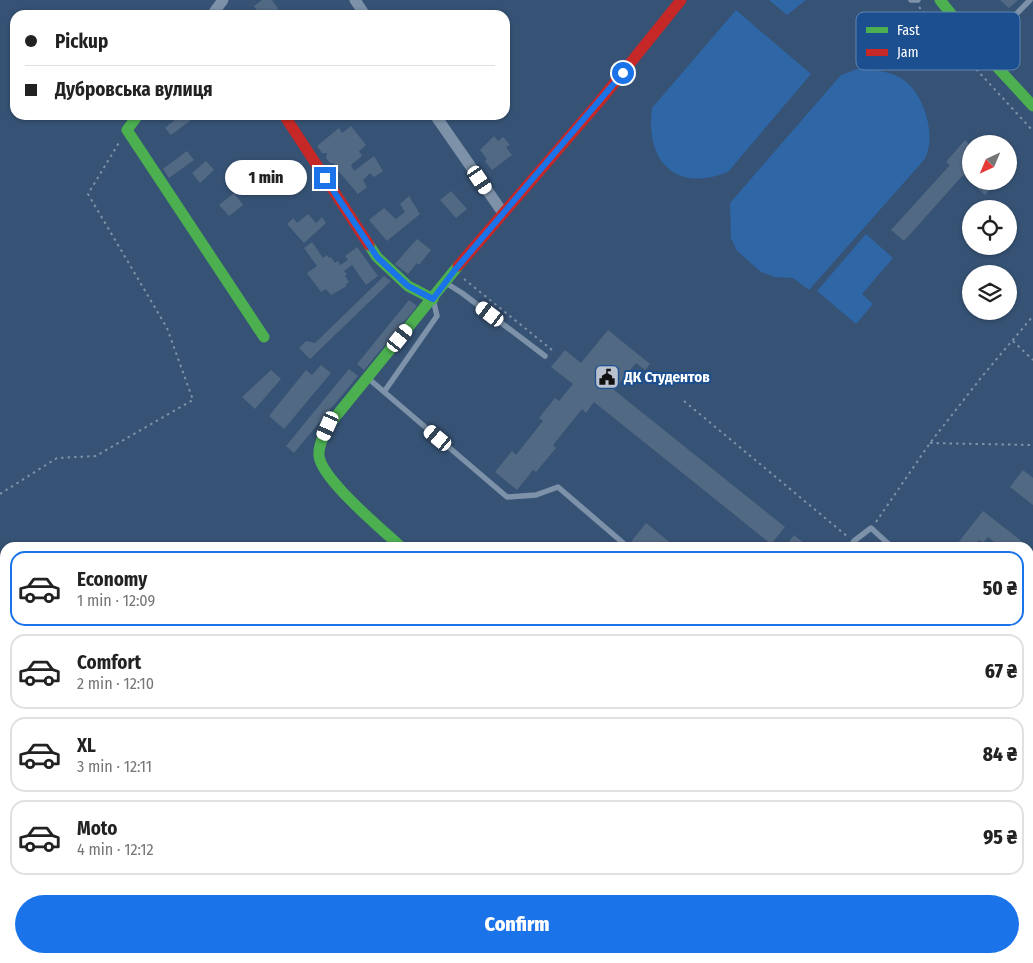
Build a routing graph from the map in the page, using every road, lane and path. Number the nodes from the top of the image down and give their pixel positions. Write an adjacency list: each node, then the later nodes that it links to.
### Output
1 (681, 0): 17 (street)
2 (912, 0): 3 (lane); 6 (path)
3 (918, 0)
4 (940, 0): 7 (street)
5 (1030, 0): 8 (lane)
6 (923, 12)
7 (950, 12)
8 (1018, 12)
9 (977, 70): 16 (path)
10 (1000, 70): 11 (street)
11 (1033, 106)
12 (134, 120): 15 (street)
13 (287, 120): 20 (street)
14 (438, 120): 17 (street)
15 (127, 130): 22 (street); 32 (path)
16 (1033, 131)
17 (503, 213): 18 (street)
18 (454, 271): 19 (street); 24 (path)
19 (445, 282): 20 (street); 25 (lane)
20 (433, 299): 27 (street); 28 (lane)
21 (1033, 316): 23 (path)
22 (264, 337)
23 (1012, 341): 26 (path); 30 (path)
24 (552, 350)
25 (545, 356)
26 (1033, 360)
27 (368, 378): 28 (lane); 35 (street)
28 (384, 392): 36 (lane)
29 (684, 400): 34 (path)
30 (930, 443): 31 (path); 33 (path)
31 (1033, 445)
32 (0, 494)
33 (871, 528): 34 (lane); 37 (lane)
34 (854, 541)
35 (396, 542)
36 (622, 542)
37 (886, 542)

